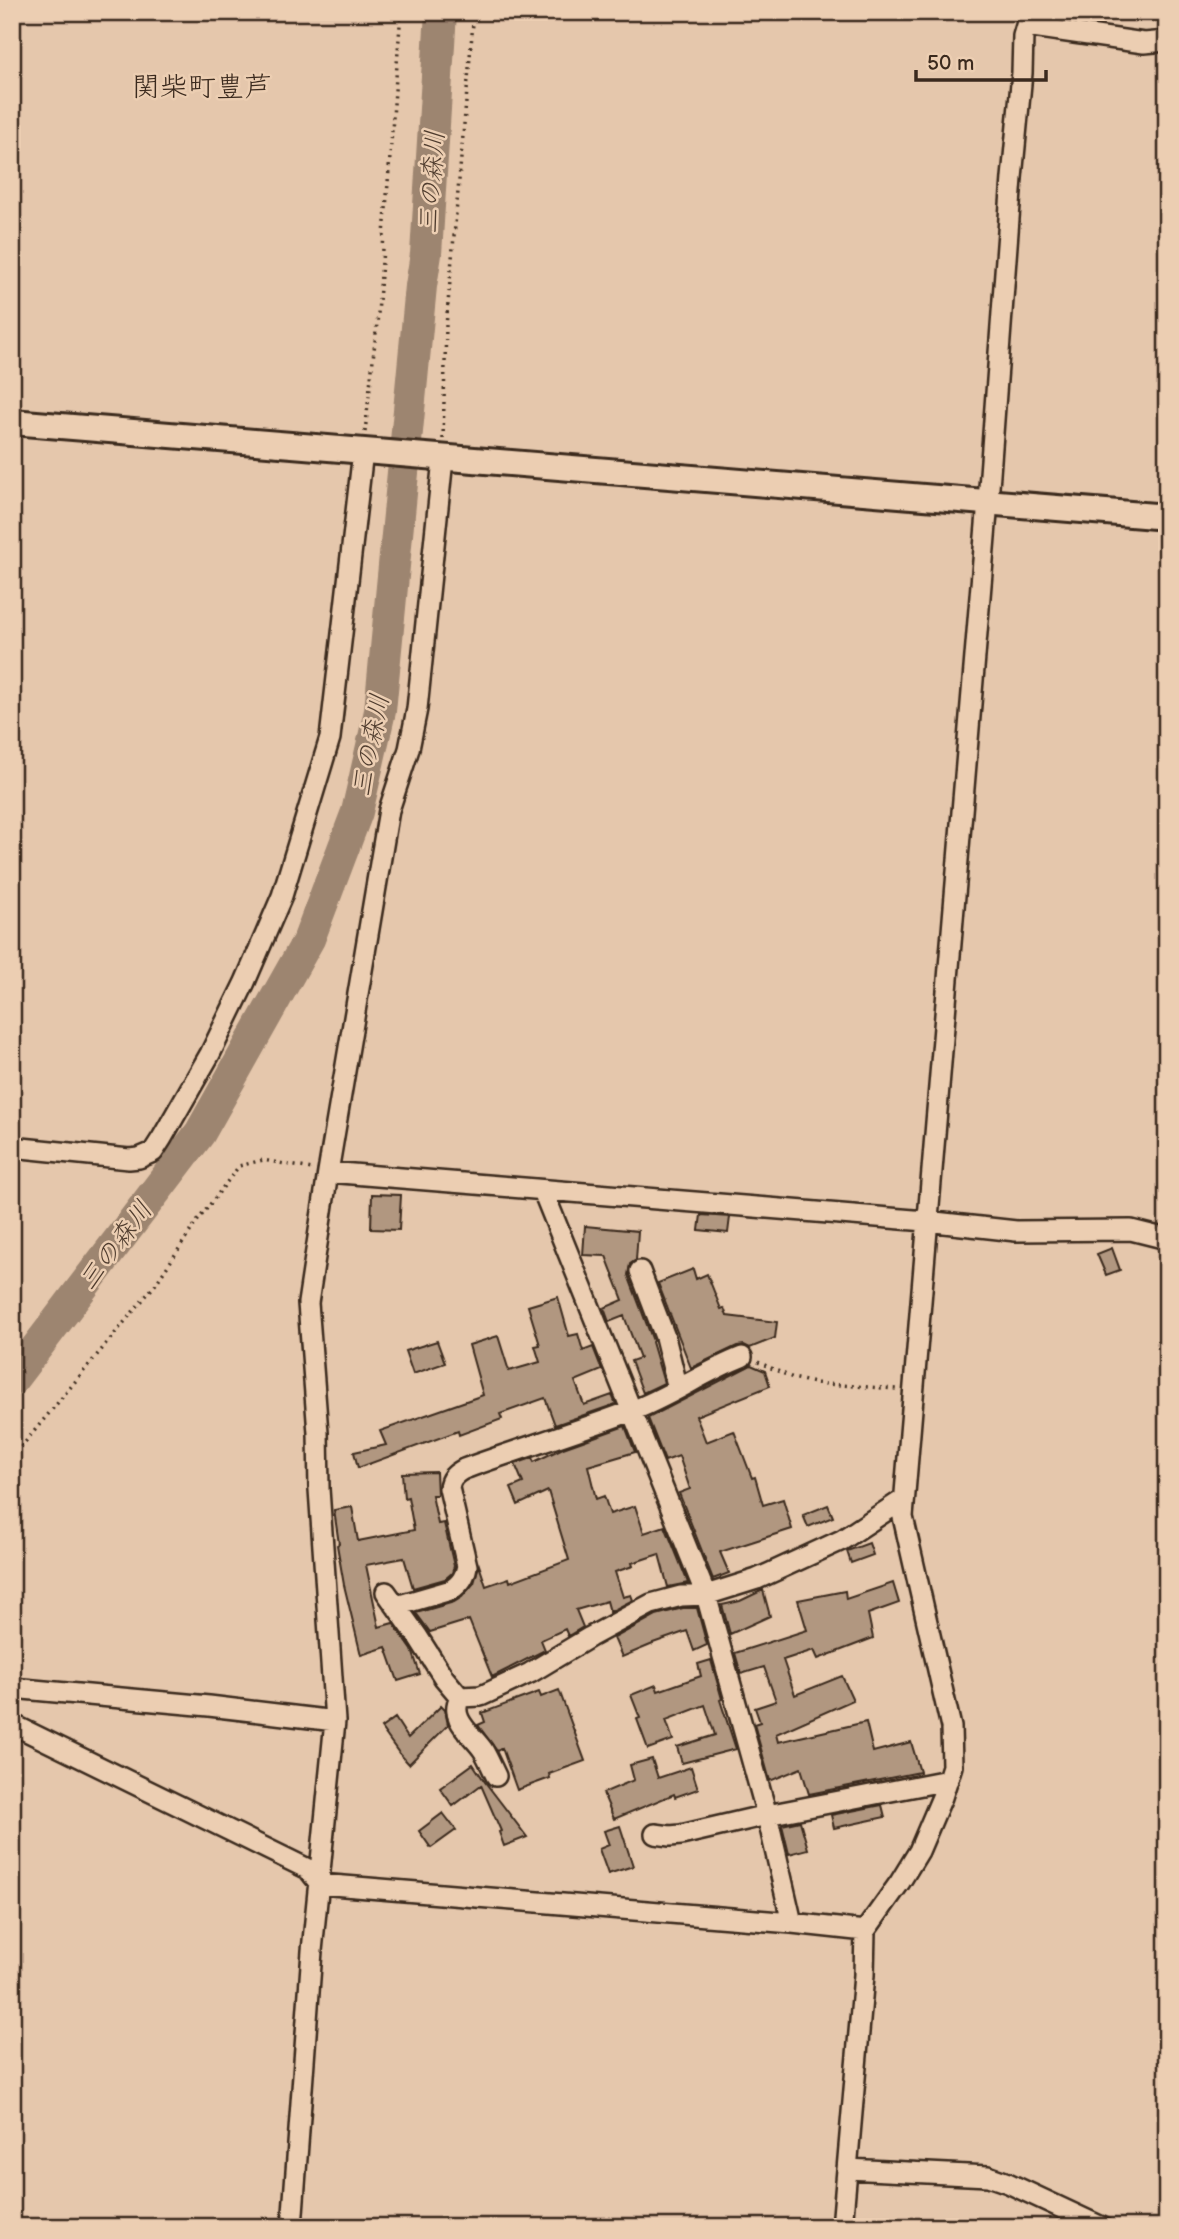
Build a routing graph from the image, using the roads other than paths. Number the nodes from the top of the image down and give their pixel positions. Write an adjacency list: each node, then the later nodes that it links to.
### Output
1 (1028, 19): 2 (street); 6 (street)
2 (1167, 41)
3 (12, 422): 4 (street)
4 (369, 451): 5 (street); 8 (street)
5 (436, 458): 6 (street); 9 (street)
6 (988, 501): 7 (street); 11 (street)
7 (1167, 517)
8 (12, 1147)
9 (328, 1172): 10 (street); 21 (street)
10 (543, 1191): 11 (street); 16 (street)
11 (926, 1221): 12 (street); 17 (street)
12 (1167, 1239)
13 (640, 1271): 15 (street)
14 (741, 1357): 15 (street)
15 (678, 1389): 16 (street)
16 (632, 1411): 18 (street); 20 (street)
17 (904, 1499): 18 (street); 24 (street)
18 (706, 1595): 20 (street); 25 (street)
19 (12, 1688): 21 (street)
20 (460, 1697): 23 (street)
21 (335, 1721): 27 (street)
22 (12, 1724): 27 (street)
23 (496, 1776)
24 (947, 1780): 25 (street); 29 (street)
25 (768, 1815): 26 (street); 28 (street)
26 (655, 1834)
27 (320, 1884): 28 (street); 31 (street)
28 (792, 1923): 29 (street)
29 (865, 1931): 30 (street)
30 (848, 2169): 32 (street); 33 (street)
31 (292, 2227)
32 (842, 2227)
33 (1102, 2227)

